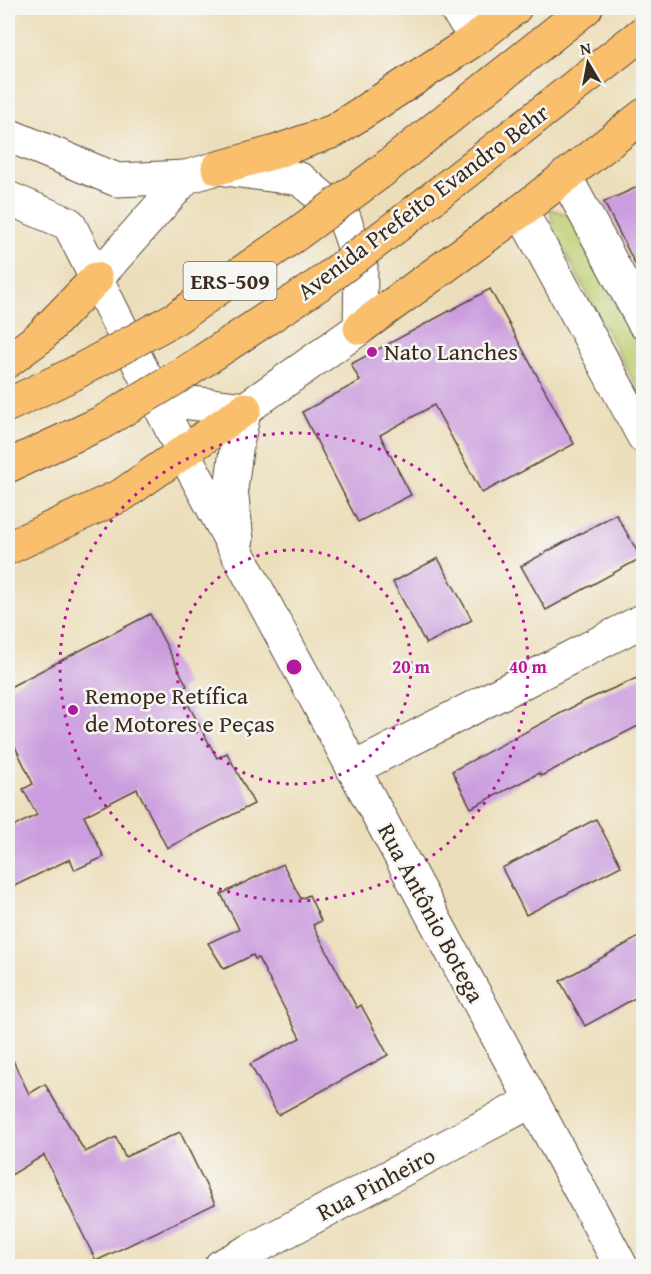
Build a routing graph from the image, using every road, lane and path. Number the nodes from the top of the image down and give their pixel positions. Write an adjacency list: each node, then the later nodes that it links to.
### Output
1 (455, 8): 5 (street)
2 (515, 8): 5 (highway)
3 (586, 8): 18 (highway, Avenida Prefeito Evandro Behr / ERS-509, bridge)
4 (644, 32): 22 (highway, Avenida Prefeito Evandro Behr / ERS-509, bridge)
5 (477, 38): 8 (highway)
6 (644, 115): 9 (highway)
7 (8, 135): 10 (street)
8 (218, 168): 10 (street); 15 (street)
9 (565, 176): 12 (highway); 14 (street)
10 (186, 177): 13 (street)
11 (8, 198): 13 (street, Rua Antônio Botega)
12 (521, 211): 15 (highway); 20 (street)
13 (96, 279): 16 (highway); 17 (street, Rua Antônio Botega)
14 (644, 323)
15 (360, 328): 19 (street)
16 (8, 361)
17 (145, 376): 19 (street); 21 (street, Rua Antônio Botega)
18 (8, 405)
19 (245, 409): 21 (highway); 24 (street, Rua Antônio Botega)
20 (644, 437)
21 (183, 452): 23 (highway); 24 (street, Rua Antônio Botega)
22 (8, 466)
23 (8, 548)
24 (240, 559): 26 (street, Rua Antônio Botega)
25 (644, 620): 26 (street)
26 (353, 769): 27 (street, Rua Antônio Botega)
27 (532, 1101): 28 (street, Rua Pinheiro); 29 (street, Rua Antônio Botega)
28 (221, 1266)
29 (621, 1266)

